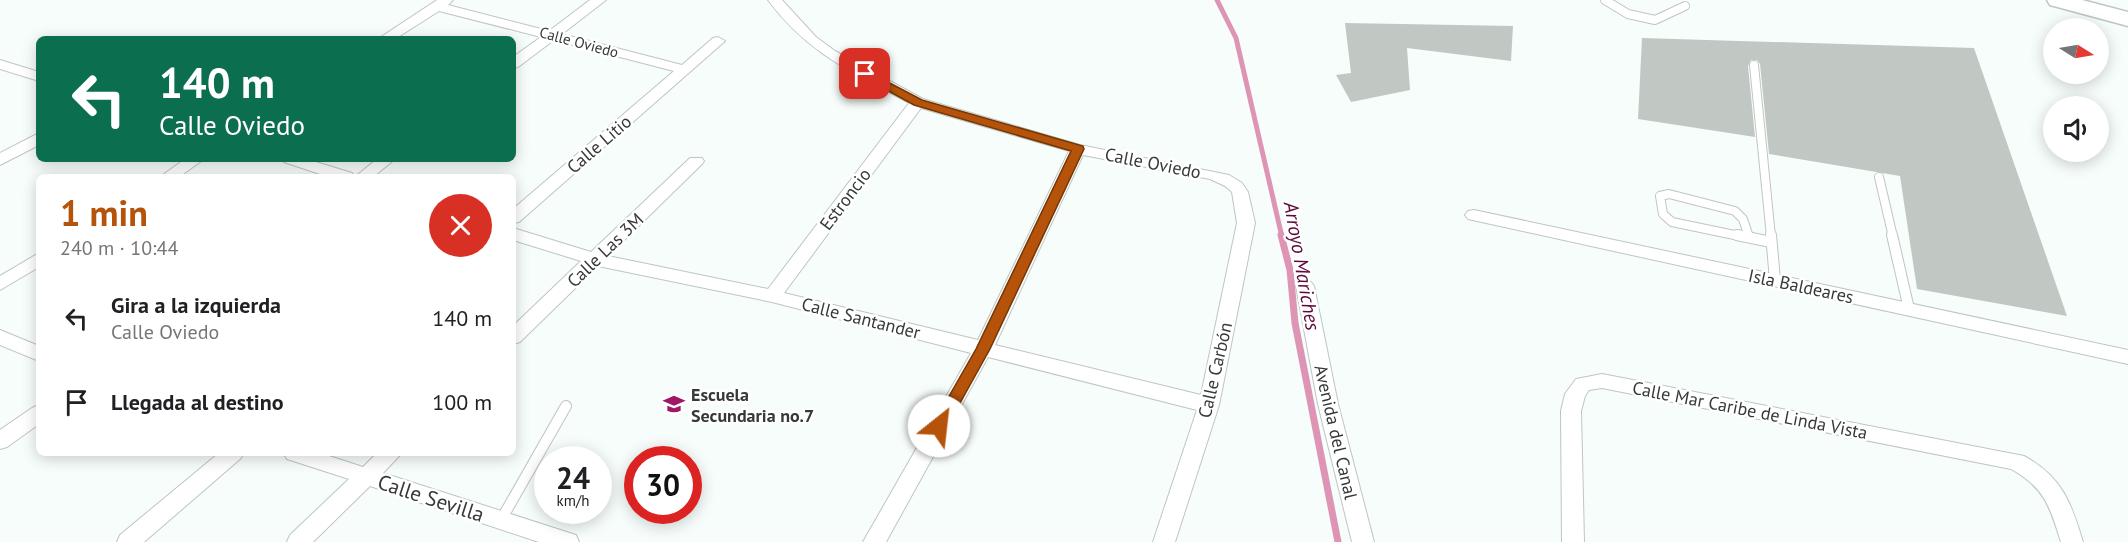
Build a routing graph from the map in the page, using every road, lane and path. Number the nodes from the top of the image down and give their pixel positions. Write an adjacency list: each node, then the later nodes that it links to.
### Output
1 (599, 0): 8 (street)
2 (775, 0): 16 (street, Calle Oviedo)
3 (1605, 0): 6 (lane)
4 (2058, 0): 7 (main road)
5 (442, 3): 8 (street, Calle Oviedo); 9 (street)
6 (1685, 6)
7 (2128, 19)
8 (552, 35): 11 (street); 14 (street, Calle Oviedo)
9 (390, 36)
10 (718, 41): 14 (street, Calle Litio)
11 (516, 62)
12 (0, 64): 15 (street)
13 (1754, 65): 33 (lane)
14 (686, 70): 30 (street, Calle Litio)
15 (36, 75)
16 (918, 102): 18 (street, Calle Oviedo); 39 (street, Estroncio)
17 (36, 140): 19 (street)
18 (1078, 149): 28 (street, Calle Oviedo); 43 (street)
19 (0, 160)
20 (696, 161): 34 (street, Calle Las 3M)
21 (191, 162): 24 (street)
22 (299, 162): 25 (street)
23 (383, 162): 26 (street)
24 (173, 174)
25 (337, 174)
26 (367, 174)
27 (1879, 177): 40 (lane)
28 (1242, 194): 46 (street, Calle Carbón)
29 (1474, 214): 36 (street, Isla Baldeares)
30 (516, 215)
31 (516, 235): 34 (street, Calle Santander)
32 (1749, 237): 32 (lane); 33 (lane)
33 (1771, 242): 36 (lane)
34 (595, 259): 39 (street, Calle Santander); 41 (street, Calle Las 3M)
35 (36, 261): 37 (street)
36 (1775, 280): 40 (street, Isla Baldeares)
37 (0, 284)
38 (1305, 286): 60 (street, Avenida del Canal)
39 (772, 296): 43 (street, Calle Santander)
40 (1909, 309): 45 (street, Isla Baldeares)
41 (516, 334)
42 (0, 337): 44 (street)
43 (983, 349): 46 (street, Calle Santander); 58 (street)
44 (36, 353)
45 (2128, 357)
46 (1209, 405): 59 (street, Calle Carbón)
47 (566, 406): 54 (lane)
48 (36, 415): 49 (street)
49 (0, 441)
50 (230, 456): 55 (street)
51 (303, 456): 53 (street, Calle Sevilla)
52 (388, 456): 53 (street)
53 (366, 477): 54 (street, Calle Sevilla); 56 (street)
54 (501, 520): 57 (street, Calle Sevilla)
55 (129, 542)
56 (298, 542)
57 (568, 542)
58 (874, 542)
59 (1164, 542)
60 (1363, 542)
61 (1573, 542): 62 (street, Calle Mar Caribe de Linda Vista)
62 (2072, 542)

